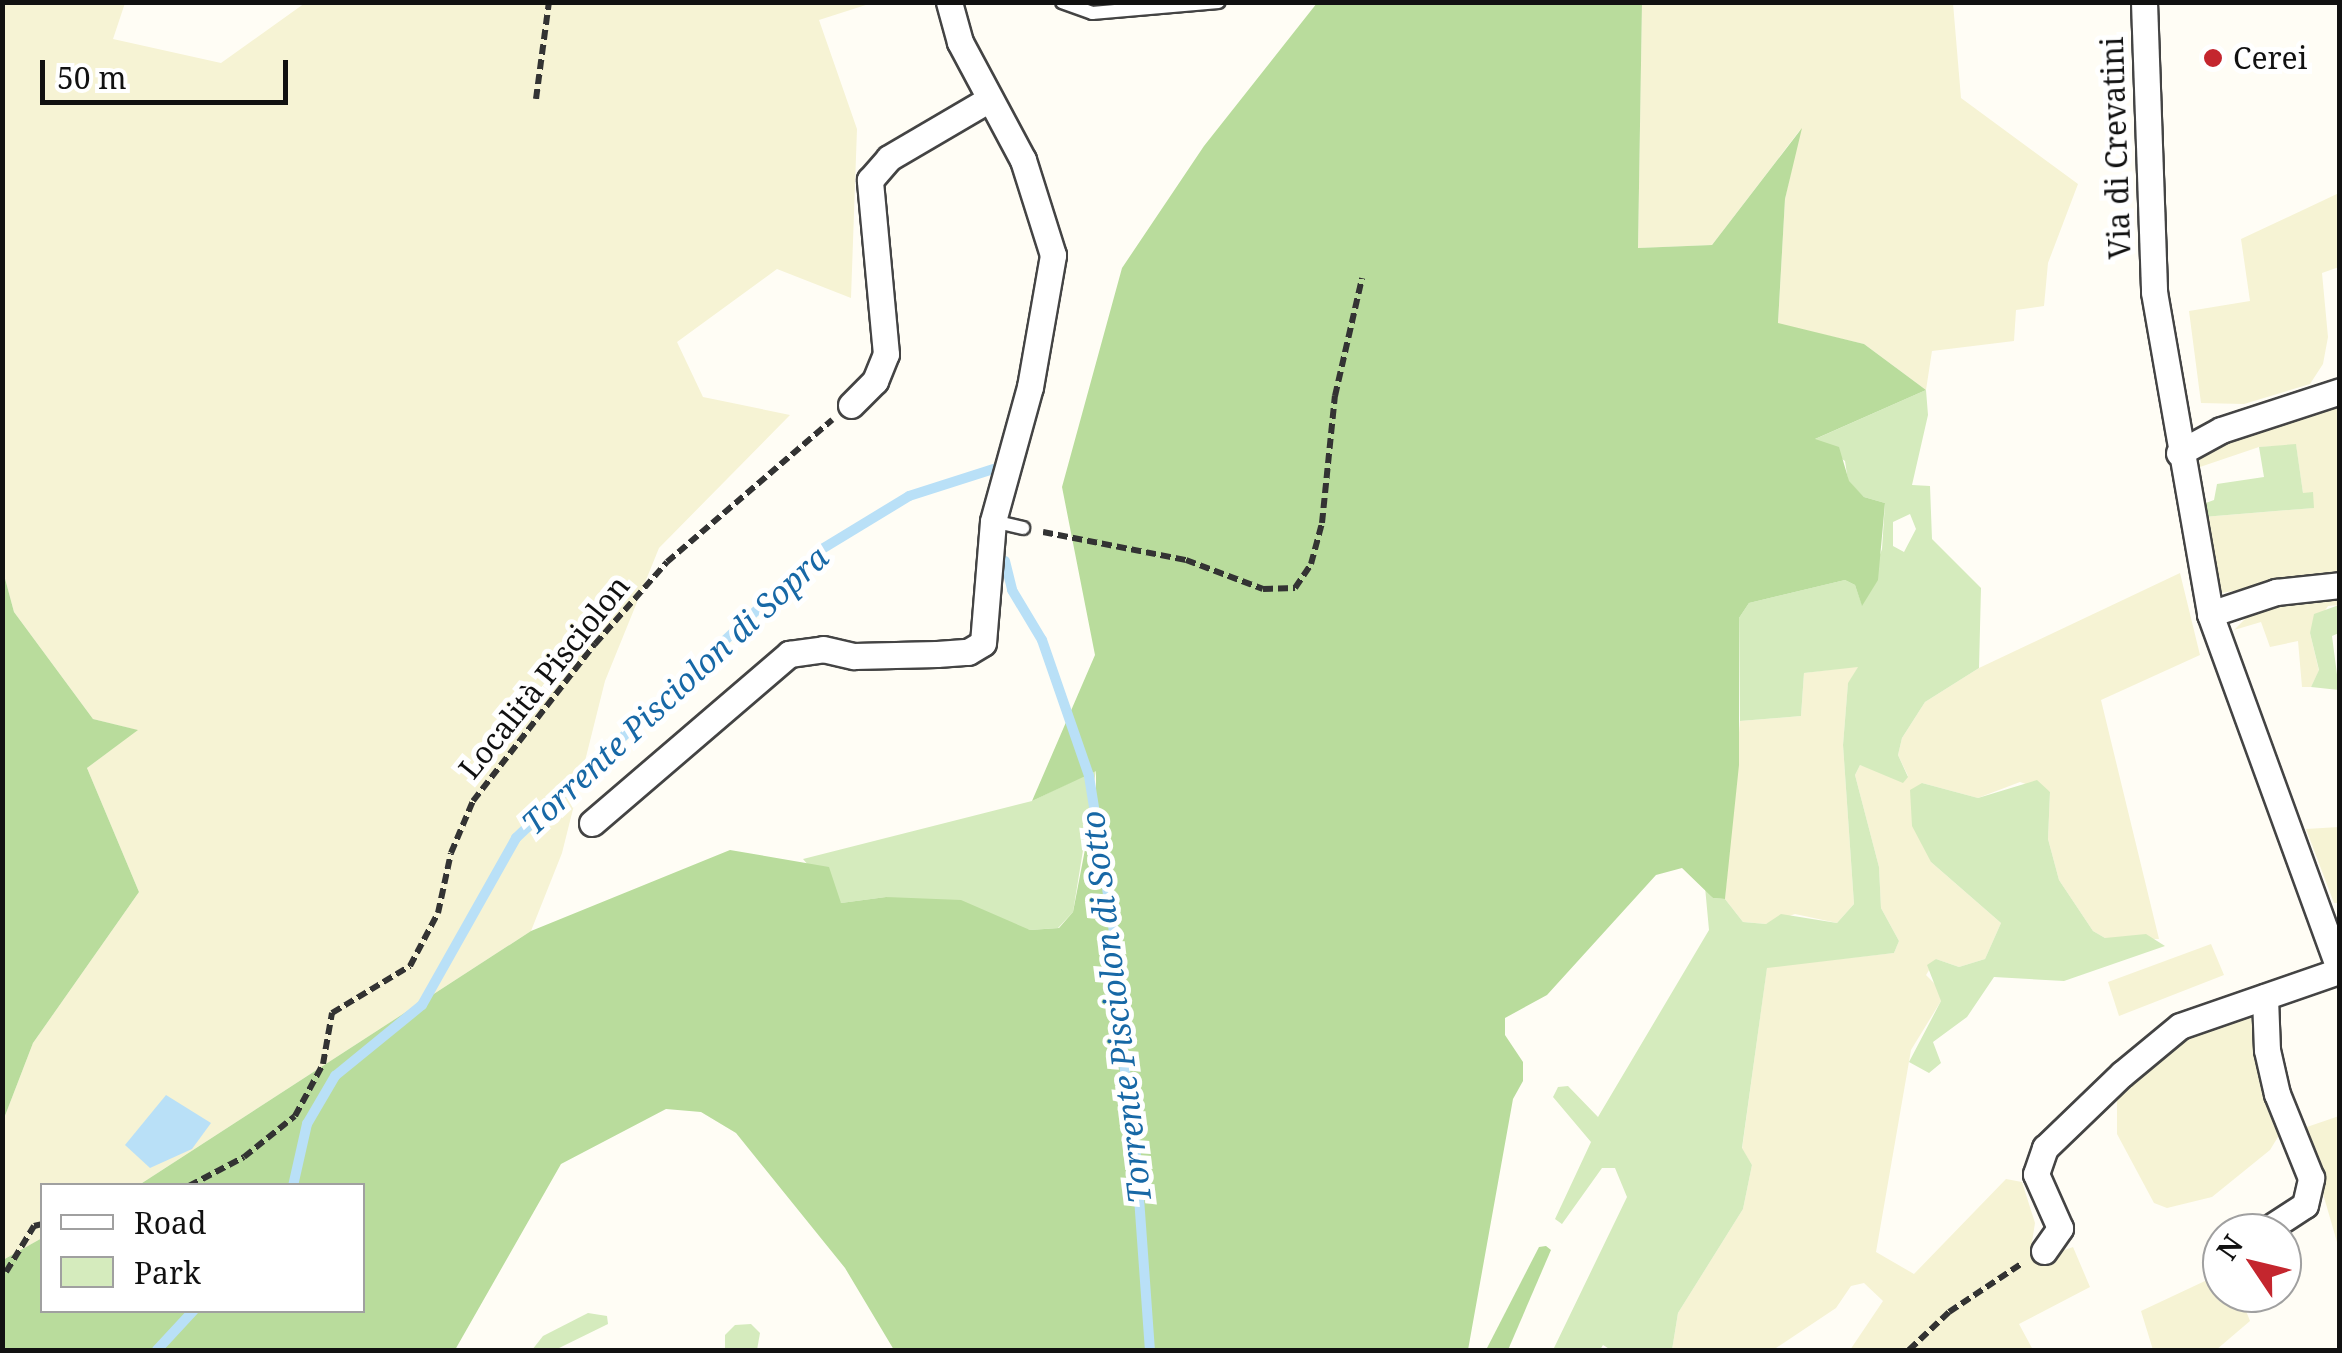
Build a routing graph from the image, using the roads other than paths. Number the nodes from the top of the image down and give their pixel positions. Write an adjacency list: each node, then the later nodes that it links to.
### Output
1 (949, 2): 5 (street)
2 (1062, 2): 3 (lane)
3 (1218, 2)
4 (2144, 2): 8 (street, Via di Crevatini)
5 (988, 100): 7 (street); 9 (street)
6 (2340, 392): 8 (street)
7 (851, 404)
8 (2179, 452): 12 (street, Via di Crevatini)
9 (992, 521): 10 (lane); 13 (street)
10 (1023, 528)
11 (2340, 584): 12 (street)
12 (2210, 614): 14 (street, Via di Crevatini)
13 (592, 823)
14 (2339, 971): 15 (street)
15 (2265, 996): 16 (street); 17 (street)
16 (2293, 1213)
17 (2044, 1251)

